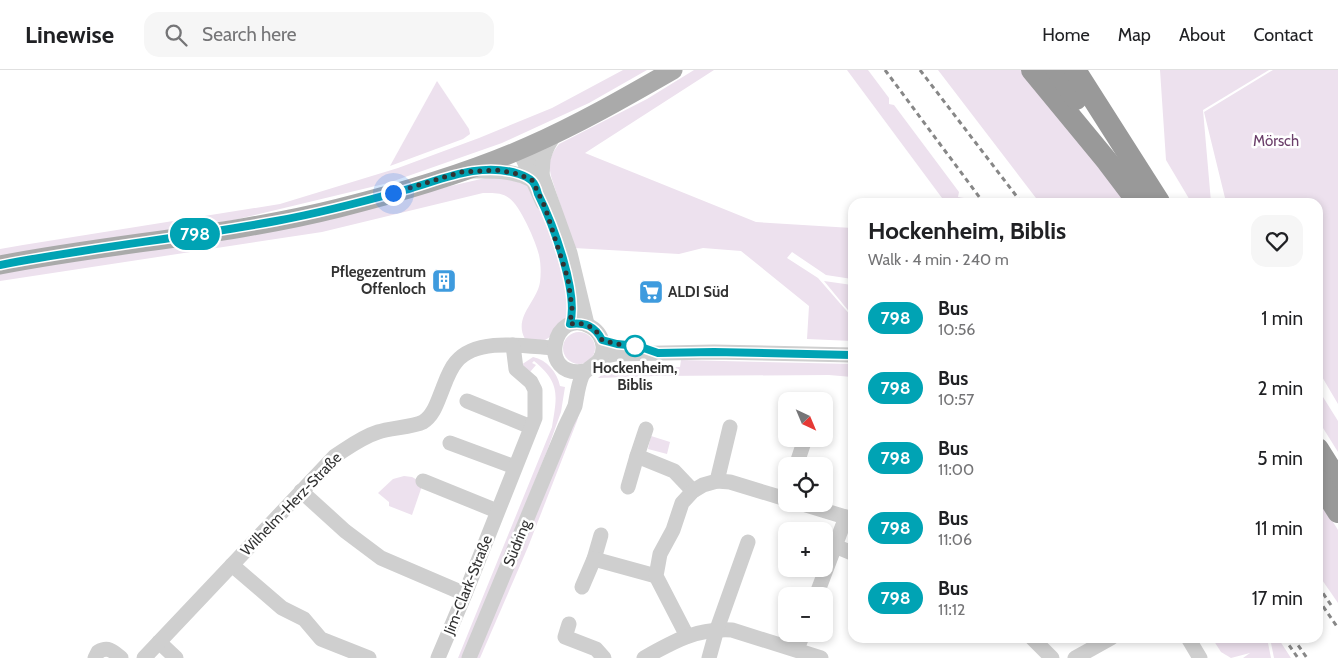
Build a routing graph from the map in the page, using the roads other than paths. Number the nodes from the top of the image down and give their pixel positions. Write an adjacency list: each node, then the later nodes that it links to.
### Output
1 (673, 70): 5 (main road)
2 (1032, 70): 9 (highway)
3 (1057, 70): 10 (highway)
4 (1075, 70): 11 (highway)
5 (556, 133): 6 (main road); 8 (street)
6 (524, 148): 7 (main road); 8 (street)
7 (461, 172): 8 (street); 12 (main road)
8 (537, 178): 13 (street); 14 (street)
9 (1135, 198)
10 (1136, 198)
11 (1156, 198)
12 (0, 265)
13 (570, 324): 14 (street); 17 (street)
14 (586, 324): 15 (street)
15 (602, 340): 18 (street); 20 (street)
16 (513, 345): 17 (street, Wilhelm-Herz-Straße); 24 (street, Jim-Clark-Straße); 37 (street, Wilhelm-Herz-Straße)
17 (554, 348): 21 (street)
18 (658, 353): 19 (street); 20 (street)
19 (848, 355)
20 (601, 358): 22 (street, Südring)
21 (568, 369): 22 (street); 25 (street, Südring)
22 (586, 371): 25 (street, Südring)
23 (467, 400): 24 (street)
24 (531, 427): 31 (street, Jim-Clark-Straße)
25 (565, 427): 70 (street, Südring)
26 (730, 427): 33 (street)
27 (646, 429): 29 (street)
28 (450, 443): 31 (street)
29 (638, 456): 35 (street); 38 (street)
30 (1323, 457): 34 (highway)
31 (515, 467): 40 (street, Jim-Clark-Straße)
32 (423, 481): 40 (street)
33 (717, 481): 38 (street); 39 (street)
34 (1338, 481)
35 (628, 488)
36 (1323, 488): 42 (highway)
37 (301, 491): 50 (street, Wilhelm-Herz-Straße); 54 (street)
38 (693, 491): 51 (street)
39 (778, 495)
40 (497, 511): 54 (street, Jim-Clark-Straße)
41 (829, 512): 43 (street)
42 (1338, 512)
43 (848, 518)
44 (848, 520): 47 (street)
45 (601, 535): 49 (street)
46 (748, 542): 56 (street)
47 (835, 546): 48 (street); 53 (street)
48 (848, 551)
49 (594, 559): 51 (street); 52 (street)
50 (232, 565): 58 (street, Wilhelm-Herz-Straße); 68 (street)
51 (656, 576): 57 (street)
52 (582, 587)
53 (819, 587)
54 (466, 594): 69 (street, Jim-Clark-Straße)
55 (569, 624): 71 (street)
56 (717, 629): 57 (street); 63 (street); 73 (street)
57 (687, 636): 72 (street)
58 (160, 642): 66 (street, Wilhelm-Herz-Straße); 67 (street)
59 (799, 642): 63 (street)
60 (1037, 643): 75 (street)
61 (1102, 643): 76 (street)
62 (1191, 643): 77 (street)
63 (797, 649): 74 (street)
64 (95, 658): 65 (street)
65 (121, 658)
66 (144, 658)
67 (176, 658)
68 (369, 658)
69 (438, 658)
70 (469, 658)
71 (604, 658)
72 (644, 658)
73 (709, 658)
74 (822, 658)
75 (1052, 658)
76 (1075, 658)
77 (1200, 658)

